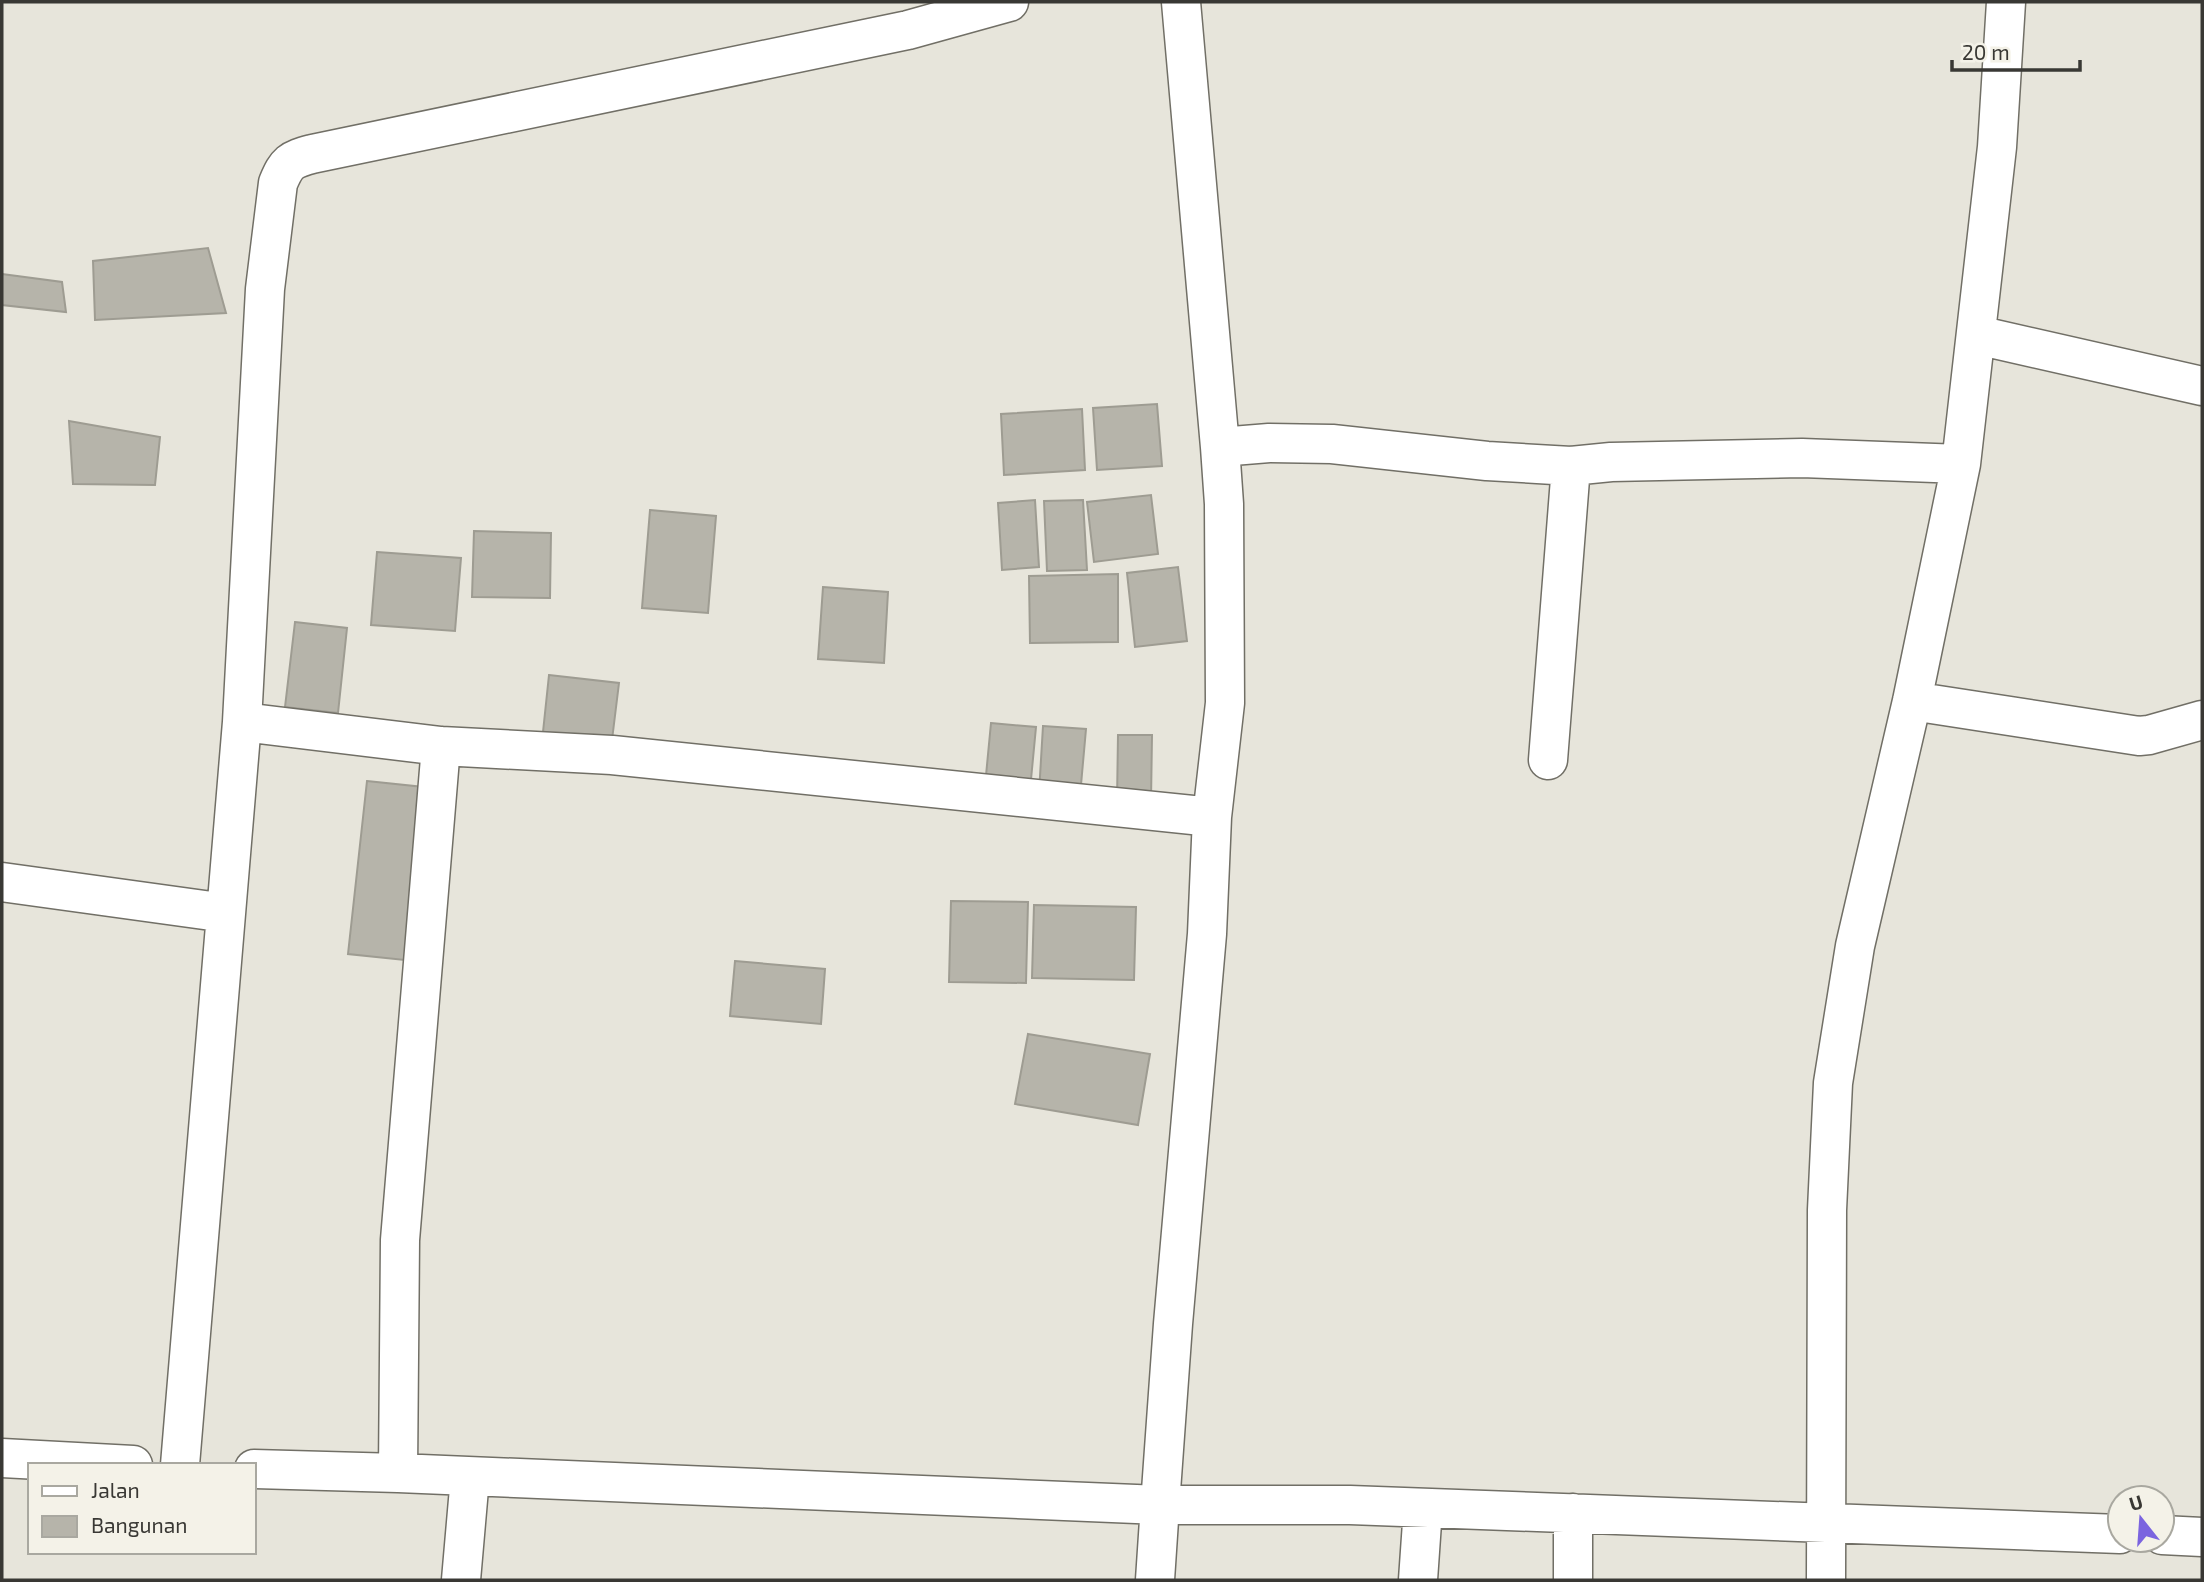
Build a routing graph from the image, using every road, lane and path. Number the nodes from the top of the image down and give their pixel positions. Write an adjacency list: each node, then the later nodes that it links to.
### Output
1 (1009, 2): 11 (street)
2 (1181, 2): 6 (street)
3 (2006, 2): 4 (street)
4 (1977, 335): 5 (street); 7 (street)
5 (2202, 386)
6 (1220, 447): 8 (street); 14 (street)
7 (1961, 464): 8 (street); 9 (street)
8 (1571, 466): 13 (street)
9 (1912, 701): 10 (street); 26 (street)
10 (2202, 720)
11 (242, 722): 12 (street); 16 (street)
12 (441, 746): 14 (street); 21 (street)
13 (1548, 760)
14 (1212, 817): 23 (street)
15 (2, 882): 16 (street)
16 (226, 913): 19 (street)
17 (2, 1458): 18 (street)
18 (96, 1463)
19 (180, 1463)
20 (256, 1469): 21 (street)
21 (398, 1473): 22 (street)
22 (470, 1477): 23 (street); 30 (street)
23 (1160, 1505): 24 (street); 31 (street)
24 (1423, 1508): 25 (street); 32 (street)
25 (1573, 1513): 26 (street); 33 (street)
26 (1825, 1523): 27 (street); 34 (street)
27 (2106, 1533)
28 (2176, 1536): 29 (street)
29 (2202, 1537)
30 (461, 1580)
31 (1155, 1580)
32 (1418, 1580)
33 (1573, 1580)
34 (1826, 1580)

